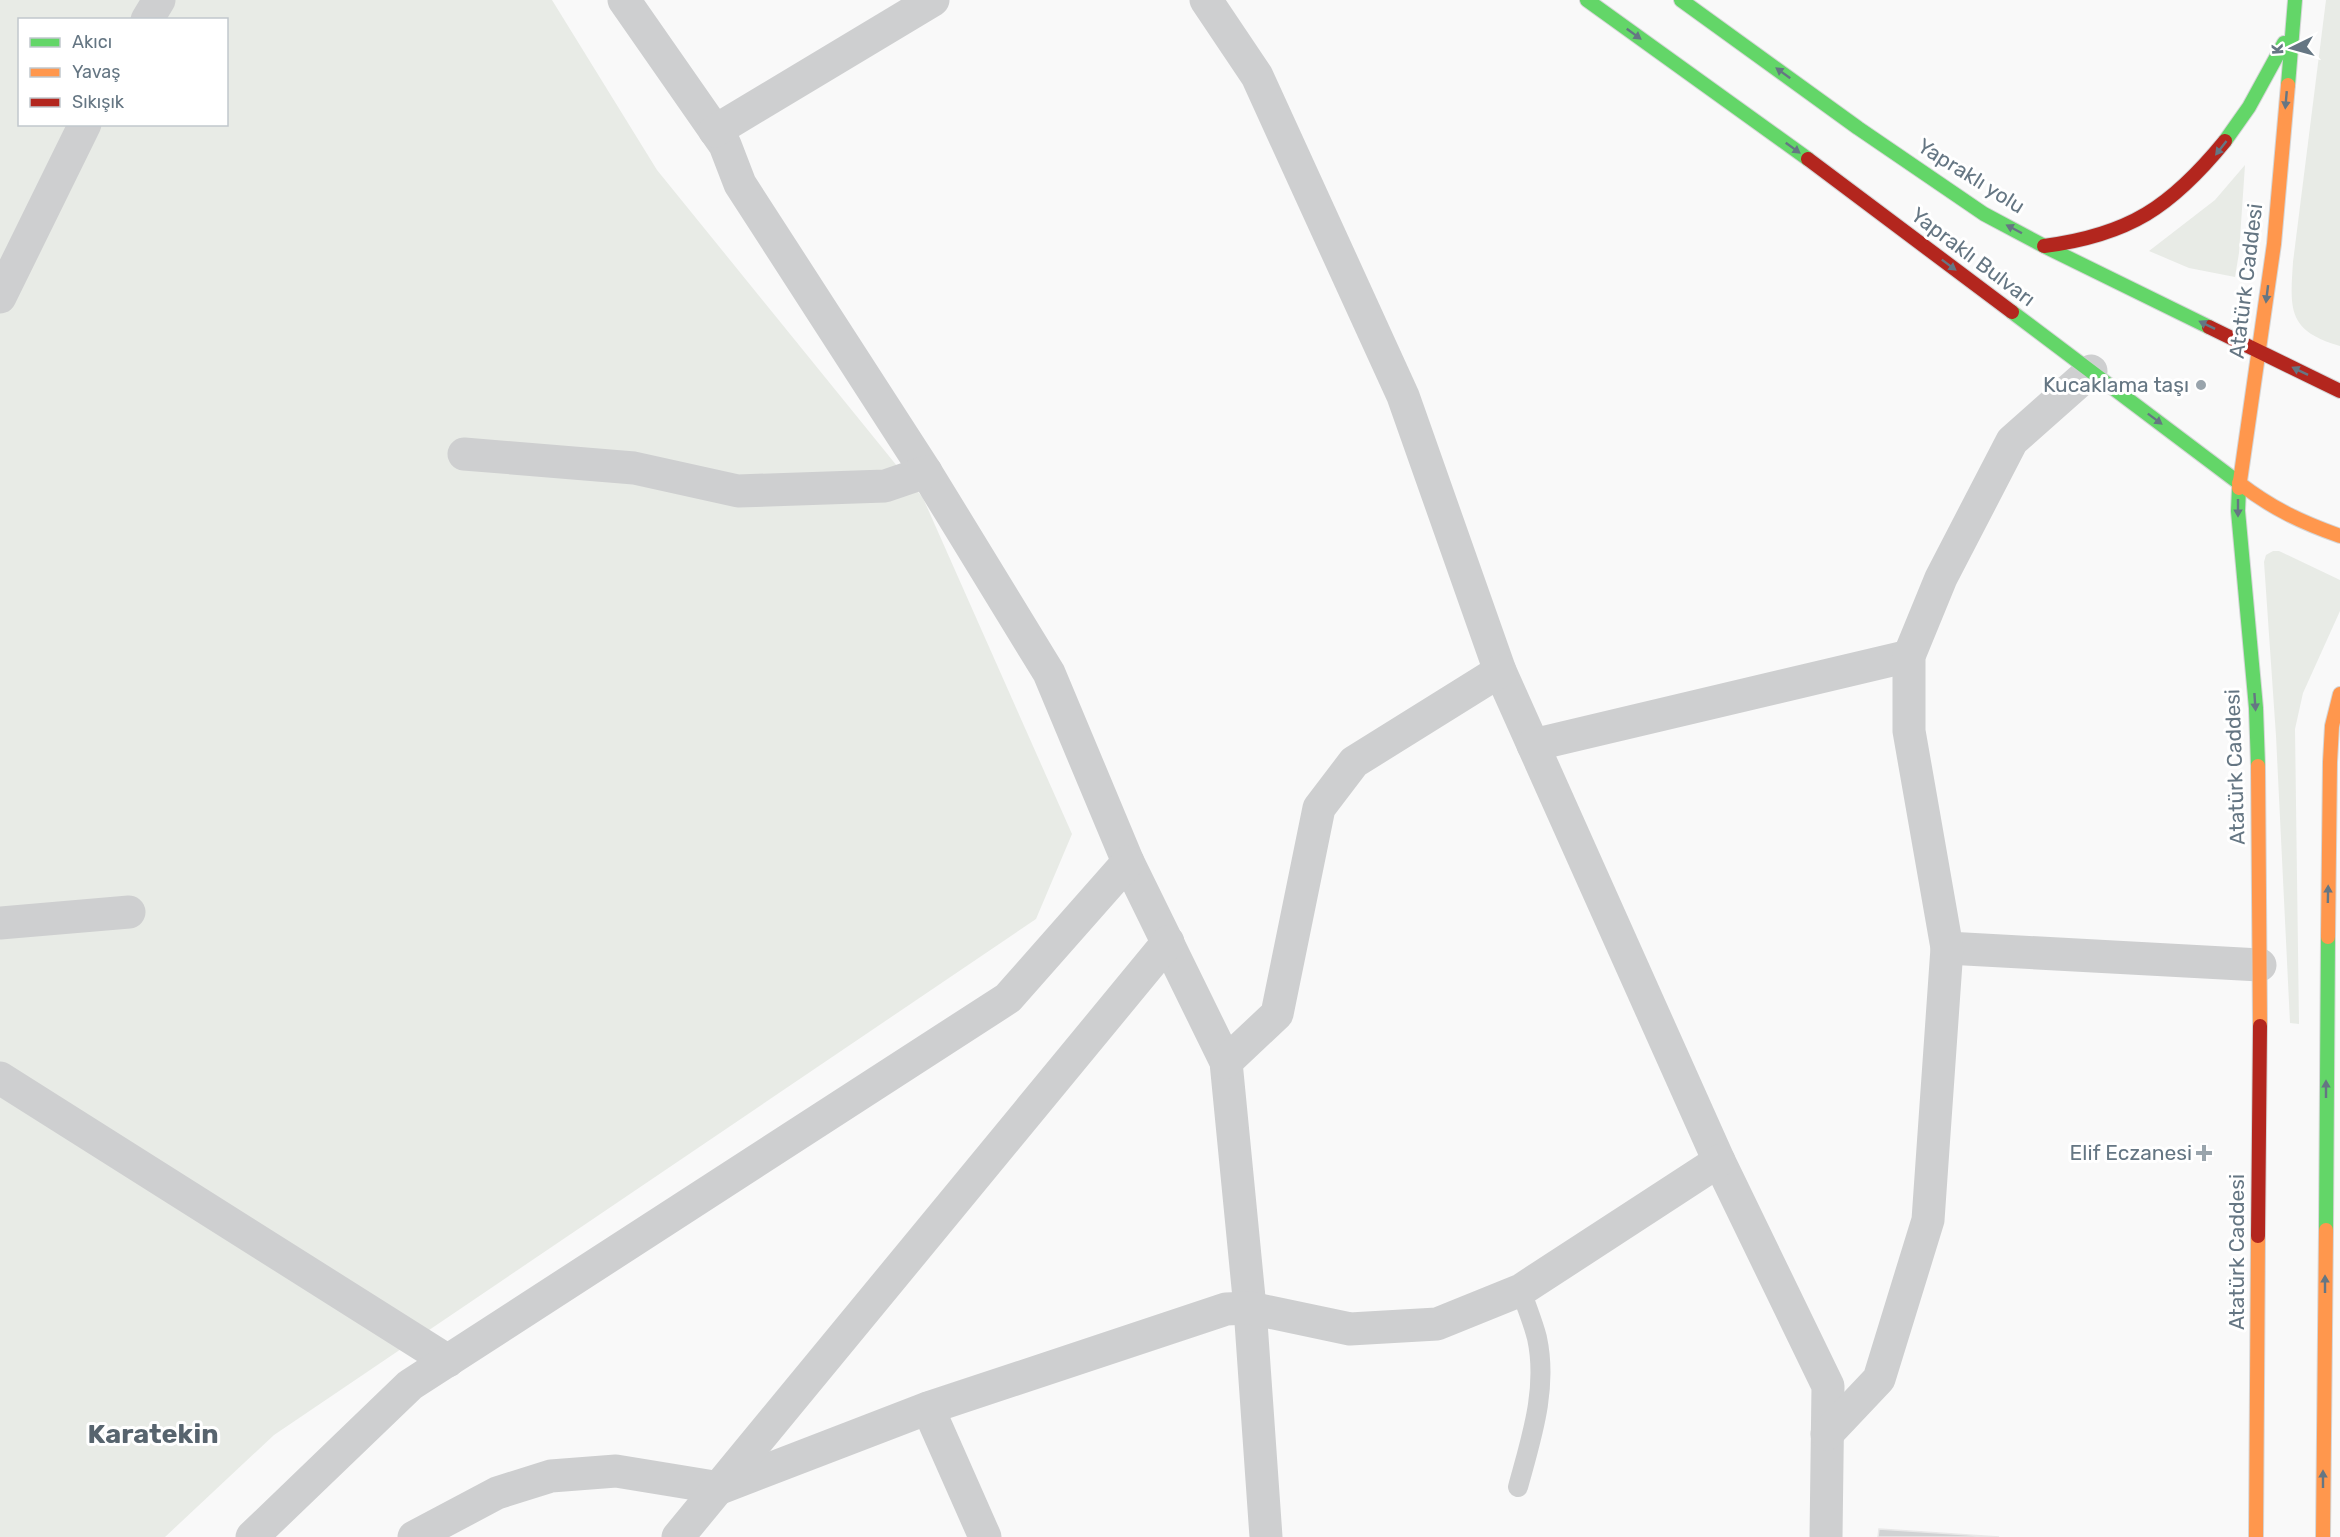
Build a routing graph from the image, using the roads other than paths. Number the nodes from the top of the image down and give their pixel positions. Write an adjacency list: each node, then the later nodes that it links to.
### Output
1 (159, 0): 8 (street)
2 (624, 0): 11 (street)
3 (933, 0): 11 (street)
4 (1206, 0): 22 (street)
5 (1587, 0): 15 (main road, Yapraklı Bulvarı, one-way to 15)
6 (1682, 0): 12 (main road, Yapraklı yolu, one-way to 6)
7 (2295, 0): 9 (main road, Atatürk Caddesi)
8 (148, 18)
9 (2293, 26): 12 (main road, one-way to 12); 14 (main road, Atatürk Caddesi, one-way to 14)
10 (84, 126): 13 (street)
11 (715, 131): 18 (street)
12 (2044, 246): 14 (main road, Yapraklı yolu, one-way to 12)
13 (0, 297)
14 (2260, 351): 16 (main road, one-way to 14); 19 (main road, Atatürk Caddesi)
15 (2091, 370): 19 (main road, Yapraklı Bulvarı, one-way to 19); 21 (street)
16 (2340, 391)
17 (464, 454): 18 (street)
18 (926, 472): 25 (street)
19 (2240, 484): 20 (main road, Yapraklı Bulvarı); 30 (main road, Atatürk Caddesi, one-way to 30)
20 (2340, 536)
21 (1909, 656): 24 (street); 29 (street)
22 (1500, 671): 24 (street); 32 (street)
23 (2340, 694): 31 (main road, one-way to 23)
24 (1533, 745): 34 (street)
25 (1128, 862): 28 (street); 37 (street)
26 (129, 912): 27 (street)
27 (0, 923)
28 (1168, 942): 32 (street); 41 (street)
29 (1947, 948): 30 (street); 39 (street)
30 (2260, 965): 48 (main road, Atatürk Caddesi)
31 (2333, 1047): 49 (main road, one-way to 31)
32 (1226, 1062): 36 (street)
33 (0, 1078): 37 (street)
34 (1719, 1161): 35 (street); 39 (street)
35 (1521, 1290): 36 (street); 40 (lane)
36 (1250, 1308): 38 (street); 46 (street)
37 (448, 1361): 42 (street)
38 (928, 1408): 41 (street); 45 (street)
39 (1827, 1434): 47 (street)
40 (1518, 1487)
41 (720, 1488): 43 (street); 44 (street)
42 (252, 1537)
43 (414, 1537)
44 (678, 1537)
45 (985, 1537)
46 (1266, 1537)
47 (1826, 1537)
48 (2256, 1537)
49 (2323, 1537)

